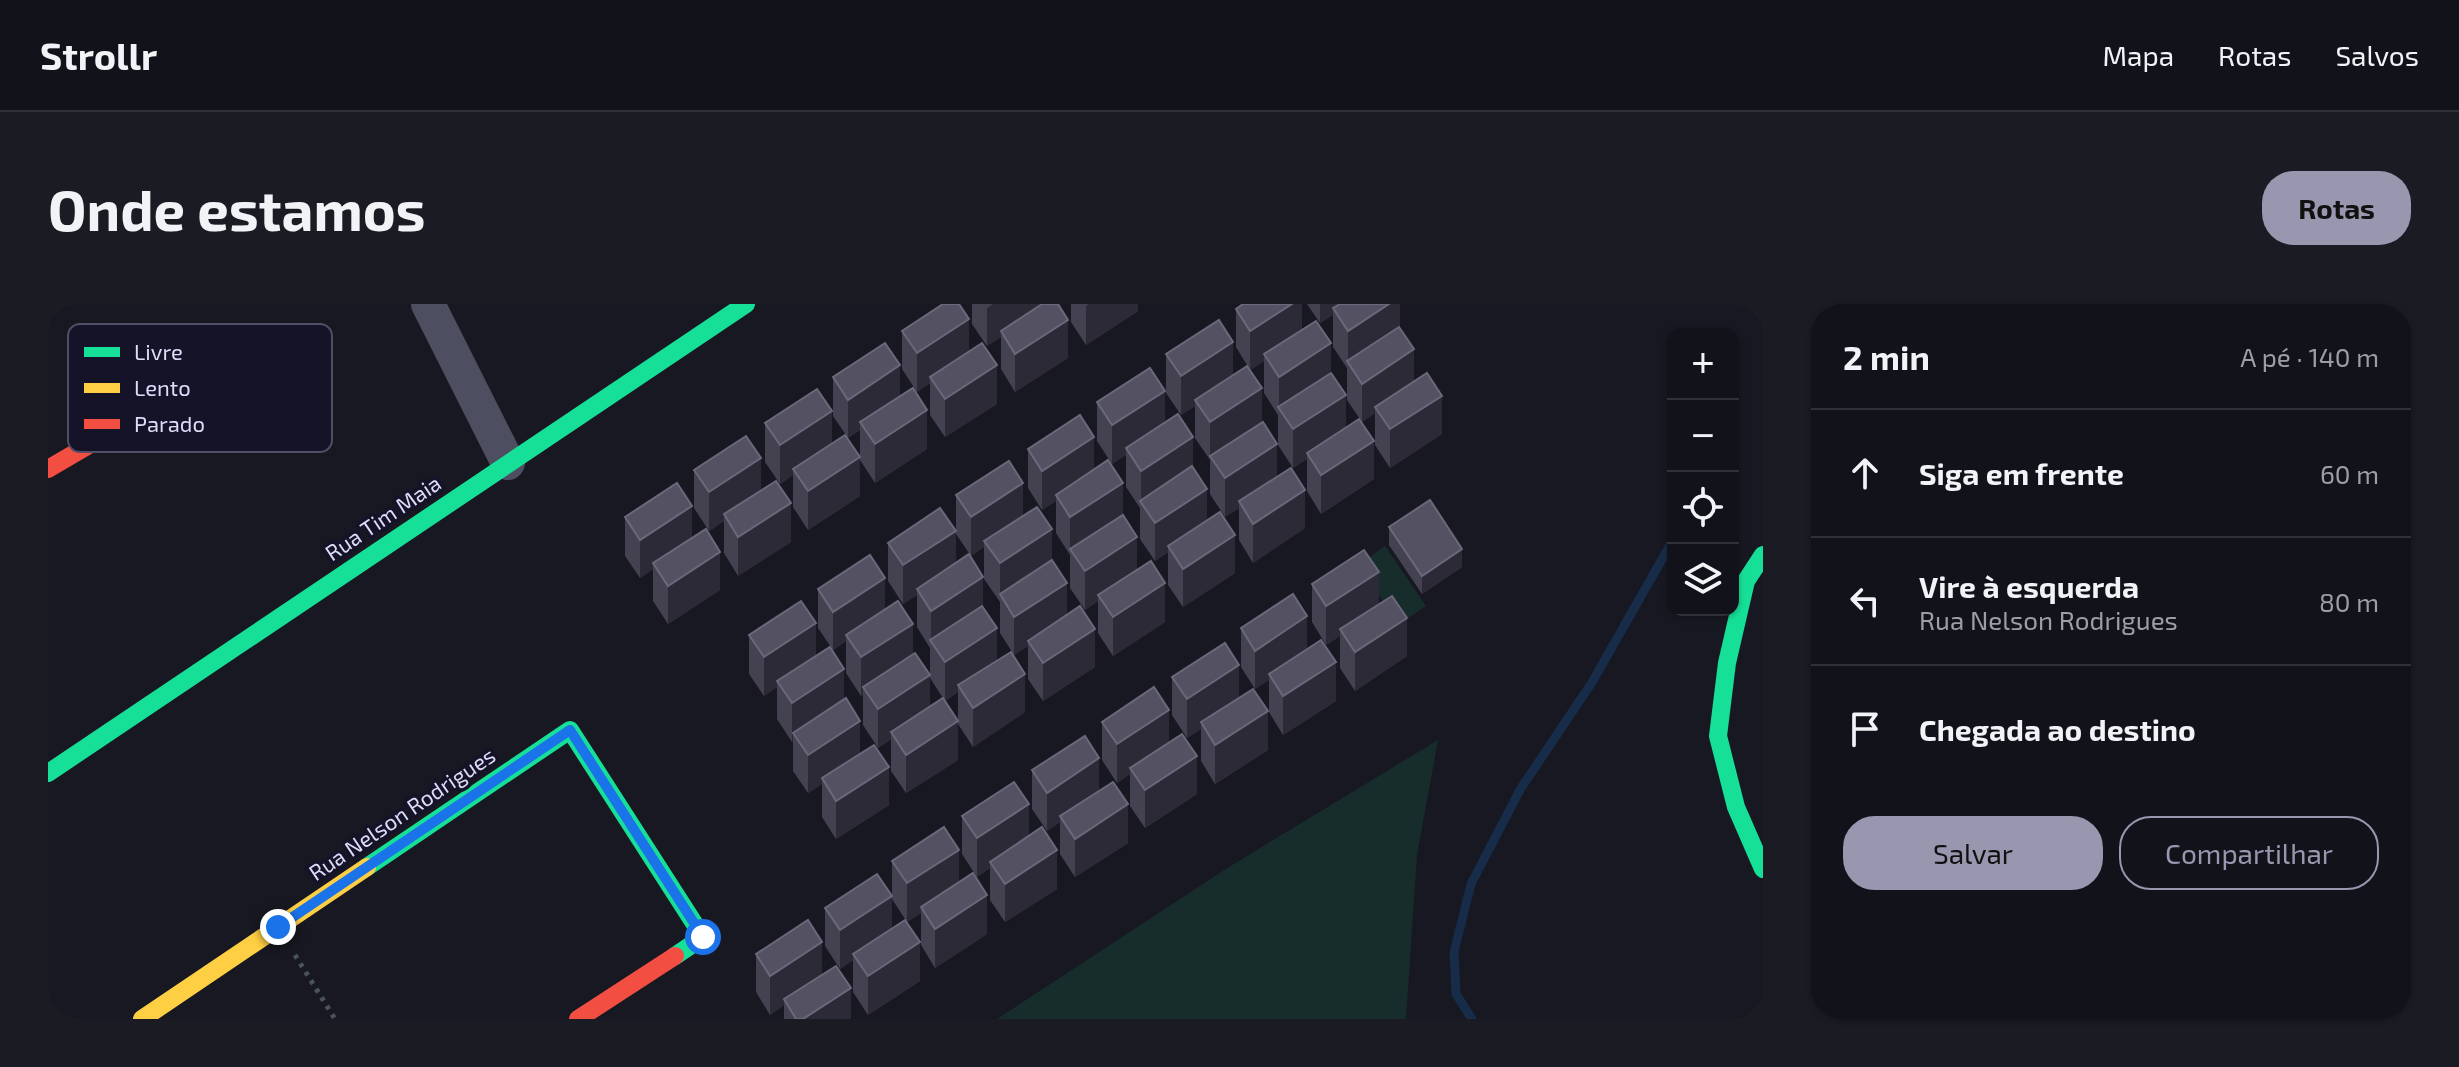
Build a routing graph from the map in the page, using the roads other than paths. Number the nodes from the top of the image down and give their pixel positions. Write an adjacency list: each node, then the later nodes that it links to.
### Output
1 (428, 304): 5 (street)
2 (746, 304): 3 (street, Rua Tim Maia)
3 (712, 314): 5 (street, Rua Tim Maia)
4 (77, 452): 6 (street)
5 (508, 463): 8 (street, Rua Tim Maia)
6 (48, 469)
7 (1763, 555): 9 (street)
8 (48, 773)
9 (1763, 869)
10 (142, 1019): 11 (street, Rua Nelson Rodrigues)
11 (578, 1019)

